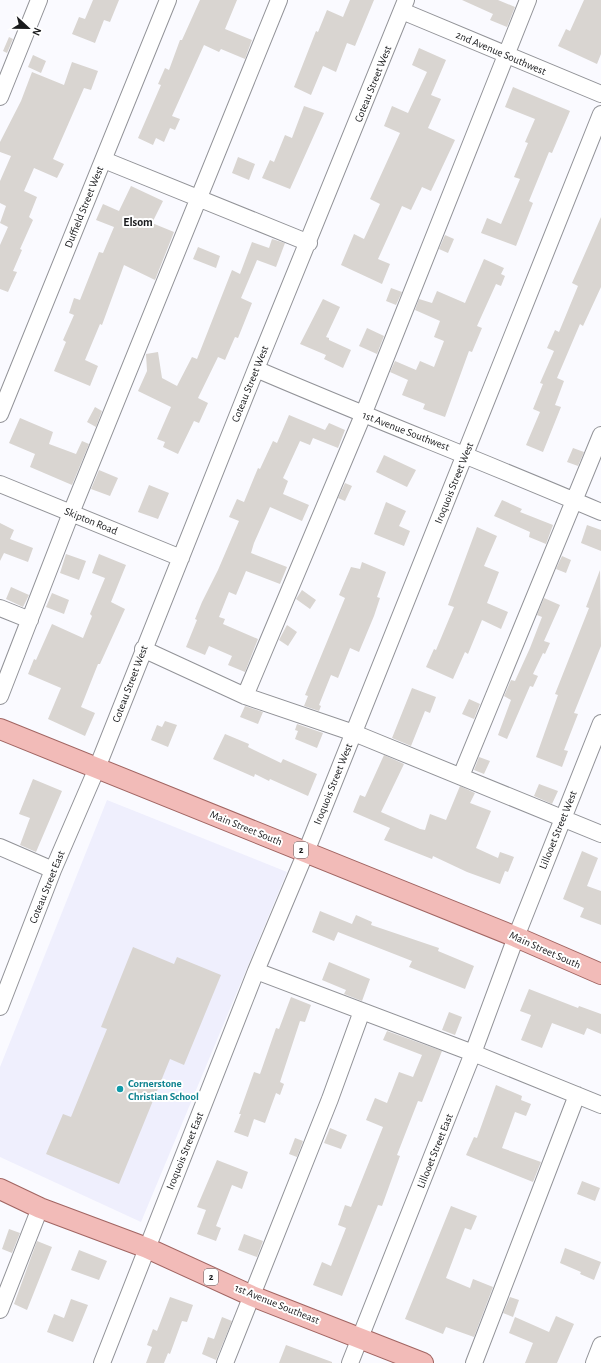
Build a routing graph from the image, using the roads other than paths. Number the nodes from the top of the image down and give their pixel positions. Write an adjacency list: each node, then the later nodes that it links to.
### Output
1 (40, 0): 8 (street)
2 (168, 0): 10 (street, Duffield Street West)
3 (279, 0): 11 (street)
4 (528, 0): 6 (street)
5 (404, 6): 6 (street, 2nd Avenue Southwest); 12 (street, Coteau Street West)
6 (505, 56): 7 (street, 2nd Avenue Southwest); 15 (street)
7 (601, 94)
8 (0, 97)
9 (601, 114): 17 (street, Iroquois Street West)
10 (104, 160): 11 (street); 14 (street, Duffield Street West)
11 (200, 198): 12 (street); 21 (street)
12 (309, 242): 13 (street, Coteau Street West)
13 (256, 369): 15 (street, 1st Avenue Southwest); 22 (street, Coteau Street West)
14 (0, 414)
15 (363, 415): 17 (street, 1st Avenue Southwest); 27 (street)
16 (601, 435): 19 (street)
17 (465, 454): 19 (street, 1st Avenue Southwest); 30 (street, Iroquois Street West)
18 (0, 484): 21 (street, Skipton Road)
19 (575, 500): 20 (street, 1st Avenue Southwest); 32 (street)
20 (601, 512)
21 (71, 513): 22 (street, Skipton Road); 24 (street)
22 (181, 558): 25 (street, Coteau Street West)
23 (0, 608): 24 (street)
24 (30, 620): 26 (street)
25 (143, 649): 27 (street); 31 (street, Coteau Street West)
26 (0, 696)
27 (245, 696): 30 (street)
28 (601, 723): 33 (street, Lillooet Street West)
29 (0, 729): 31 (main road, Main Street South / 2)
30 (354, 733): 32 (street); 36 (street, Iroquois Street West)
31 (97, 768): 36 (main road, Main Street South / 2); 37 (street, Coteau Street East)
32 (461, 776): 33 (street)
33 (563, 818): 34 (street); 38 (street, Lillooet Street West)
34 (601, 834)
35 (0, 847): 37 (street)
36 (306, 852): 38 (main road, Main Street South / 2); 39 (street, Iroquois Street East)
37 (53, 870): 41 (street, Coteau Street East)
38 (516, 937): 40 (main road, Main Street South / 2); 43 (street, Lillooet Street East)
39 (256, 972): 42 (street); 48 (street, Iroquois Street East)
40 (601, 974)
41 (0, 1007)
42 (362, 1011): 43 (street); 49 (street)
43 (473, 1053): 44 (street); 51 (street, Lillooet Street East)
44 (577, 1095): 45 (street); 57 (street)
45 (601, 1105)
46 (0, 1189): 47 (main road, 1st Avenue Southeast / 2)
47 (40, 1208): 48 (main road, 1st Avenue Southeast / 2); 50 (street)
48 (147, 1248): 49 (main road, 1st Avenue Southeast / 2); 53 (street, Iroquois Street East)
49 (252, 1296): 51 (main road, 1st Avenue Southeast / 2); 54 (street)
50 (0, 1310)
51 (361, 1337): 55 (street, Lillooet Street East); 56 (main road, 1st Avenue Southeast / 2)
52 (601, 1346): 58 (street)
53 (102, 1363)
54 (225, 1363)
55 (350, 1363)
56 (423, 1363)
57 (474, 1363)
58 (594, 1363)

